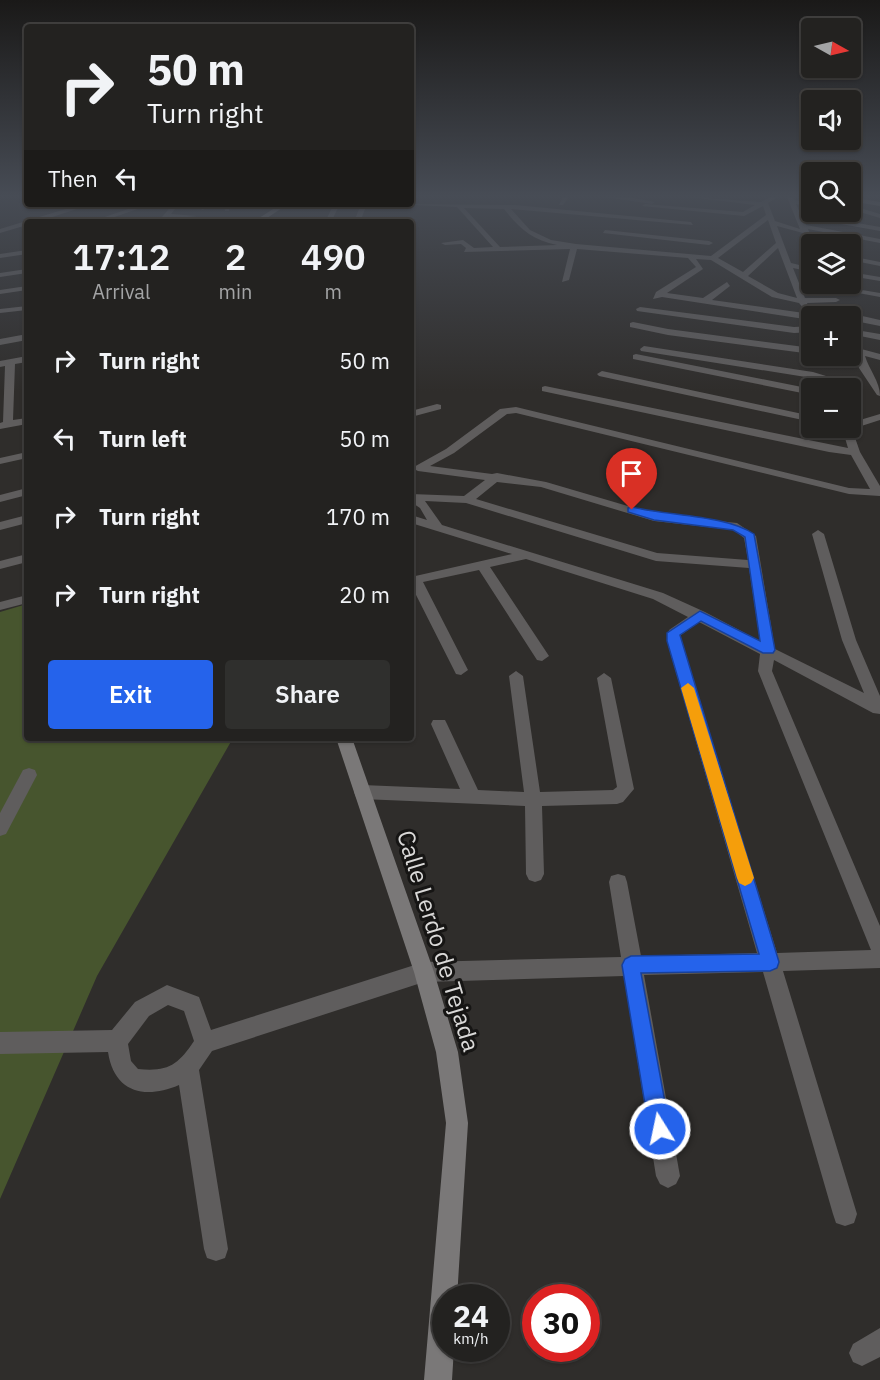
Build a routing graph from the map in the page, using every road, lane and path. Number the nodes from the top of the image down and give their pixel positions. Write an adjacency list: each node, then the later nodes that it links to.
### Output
1 (570, 261): 12 (street)
2 (695, 261): 17 (street)
3 (718, 261): 9 (street)
4 (759, 261): 9 (street)
5 (787, 264): 6 (street); 23 (street)
6 (801, 267)
7 (24, 271): 8 (street)
8 (0, 275)
9 (742, 276): 23 (street)
10 (861, 276): 11 (street)
11 (880, 279)
12 (566, 280)
13 (727, 284): 22 (street)
14 (24, 288): 16 (street)
15 (861, 291): 19 (street)
16 (0, 292)
17 (659, 294): 20 (street); 27 (street)
18 (833, 294): 21 (street)
19 (880, 295)
20 (687, 300): 22 (street); 30 (street)
21 (836, 300): 23 (street); 25 (street)
22 (705, 301): 29 (street)
23 (801, 301): 24 (street)
24 (804, 306)
25 (840, 306)
26 (24, 308): 28 (street)
27 (640, 309): 30 (street); 33 (street)
28 (0, 311)
29 (801, 315)
30 (687, 316): 34 (street)
31 (861, 319): 32 (street)
32 (880, 323)
33 (633, 325): 35 (street); 41 (street)
34 (801, 330)
35 (641, 333)
36 (861, 333): 37 (street)
37 (880, 337)
38 (24, 338): 39 (street)
39 (0, 342)
40 (644, 349): 49 (street)
41 (801, 350)
42 (861, 352): 44 (street)
43 (636, 357): 51 (street)
44 (880, 357)
45 (24, 360): 47 (street)
46 (861, 362): 52 (street)
47 (5, 363): 59 (street)
48 (602, 374): 55 (street)
49 (823, 378)
50 (545, 389): 61 (street)
51 (801, 390)
52 (880, 393)
53 (437, 407): 54 (street)
54 (414, 413)
55 (801, 417)
56 (880, 417): 58 (street)
57 (24, 422): 59 (street)
58 (861, 423)
59 (4, 425)
60 (852, 438): 61 (street)
61 (855, 452): 67 (street)
62 (24, 456): 63 (street)
63 (0, 461)
64 (415, 470): 65 (street); 67 (street)
65 (497, 476): 71 (street); 81 (street)
66 (24, 492): 69 (street)
67 (879, 493)
68 (414, 497): 71 (street)
69 (0, 499)
70 (414, 499): 75 (street)
71 (467, 500): 81 (street)
72 (24, 520): 74 (street)
73 (414, 520): 75 (street)
74 (0, 526)
75 (439, 528): 77 (street)
76 (818, 534): 92 (street)
77 (525, 555): 80 (street); 86 (street)
78 (24, 559): 79 (street)
79 (0, 565)
80 (482, 565): 82 (street); 88 (street)
81 (756, 565): 87 (street)
82 (414, 580)
83 (414, 582): 89 (street)
84 (24, 599): 85 (street)
85 (0, 606)
86 (700, 615): 87 (street); 104 (street)
87 (768, 650): 92 (street); 102 (street)
88 (542, 656)
89 (462, 670)
90 (516, 676): 98 (street)
91 (604, 678): 98 (street)
92 (879, 709)
93 (439, 724): 97 (street)
94 (345, 741): 96 (main road, Calle Lerdo de Tejada)
95 (29, 775): 99 (street)
96 (362, 792): 97 (street); 106 (main road, Calle Lerdo de Tejada)
97 (472, 796): 98 (street)
98 (533, 799): 100 (street)
99 (0, 829)
100 (536, 874)
101 (618, 882): 105 (street)
102 (880, 949)
103 (880, 959): 104 (street)
104 (770, 962): 105 (street); 112 (street)
105 (631, 965): 106 (street); 111 (street)
106 (424, 972): 109 (street); 114 (main road, Calle Lerdo de Tejada)
107 (117, 1041): 108 (street); 109 (street); 110 (street)
108 (0, 1043)
109 (205, 1043): 110 (street)
110 (188, 1069): 113 (street)
111 (668, 1176)
112 (845, 1214)
113 (216, 1249)
114 (438, 1380)

